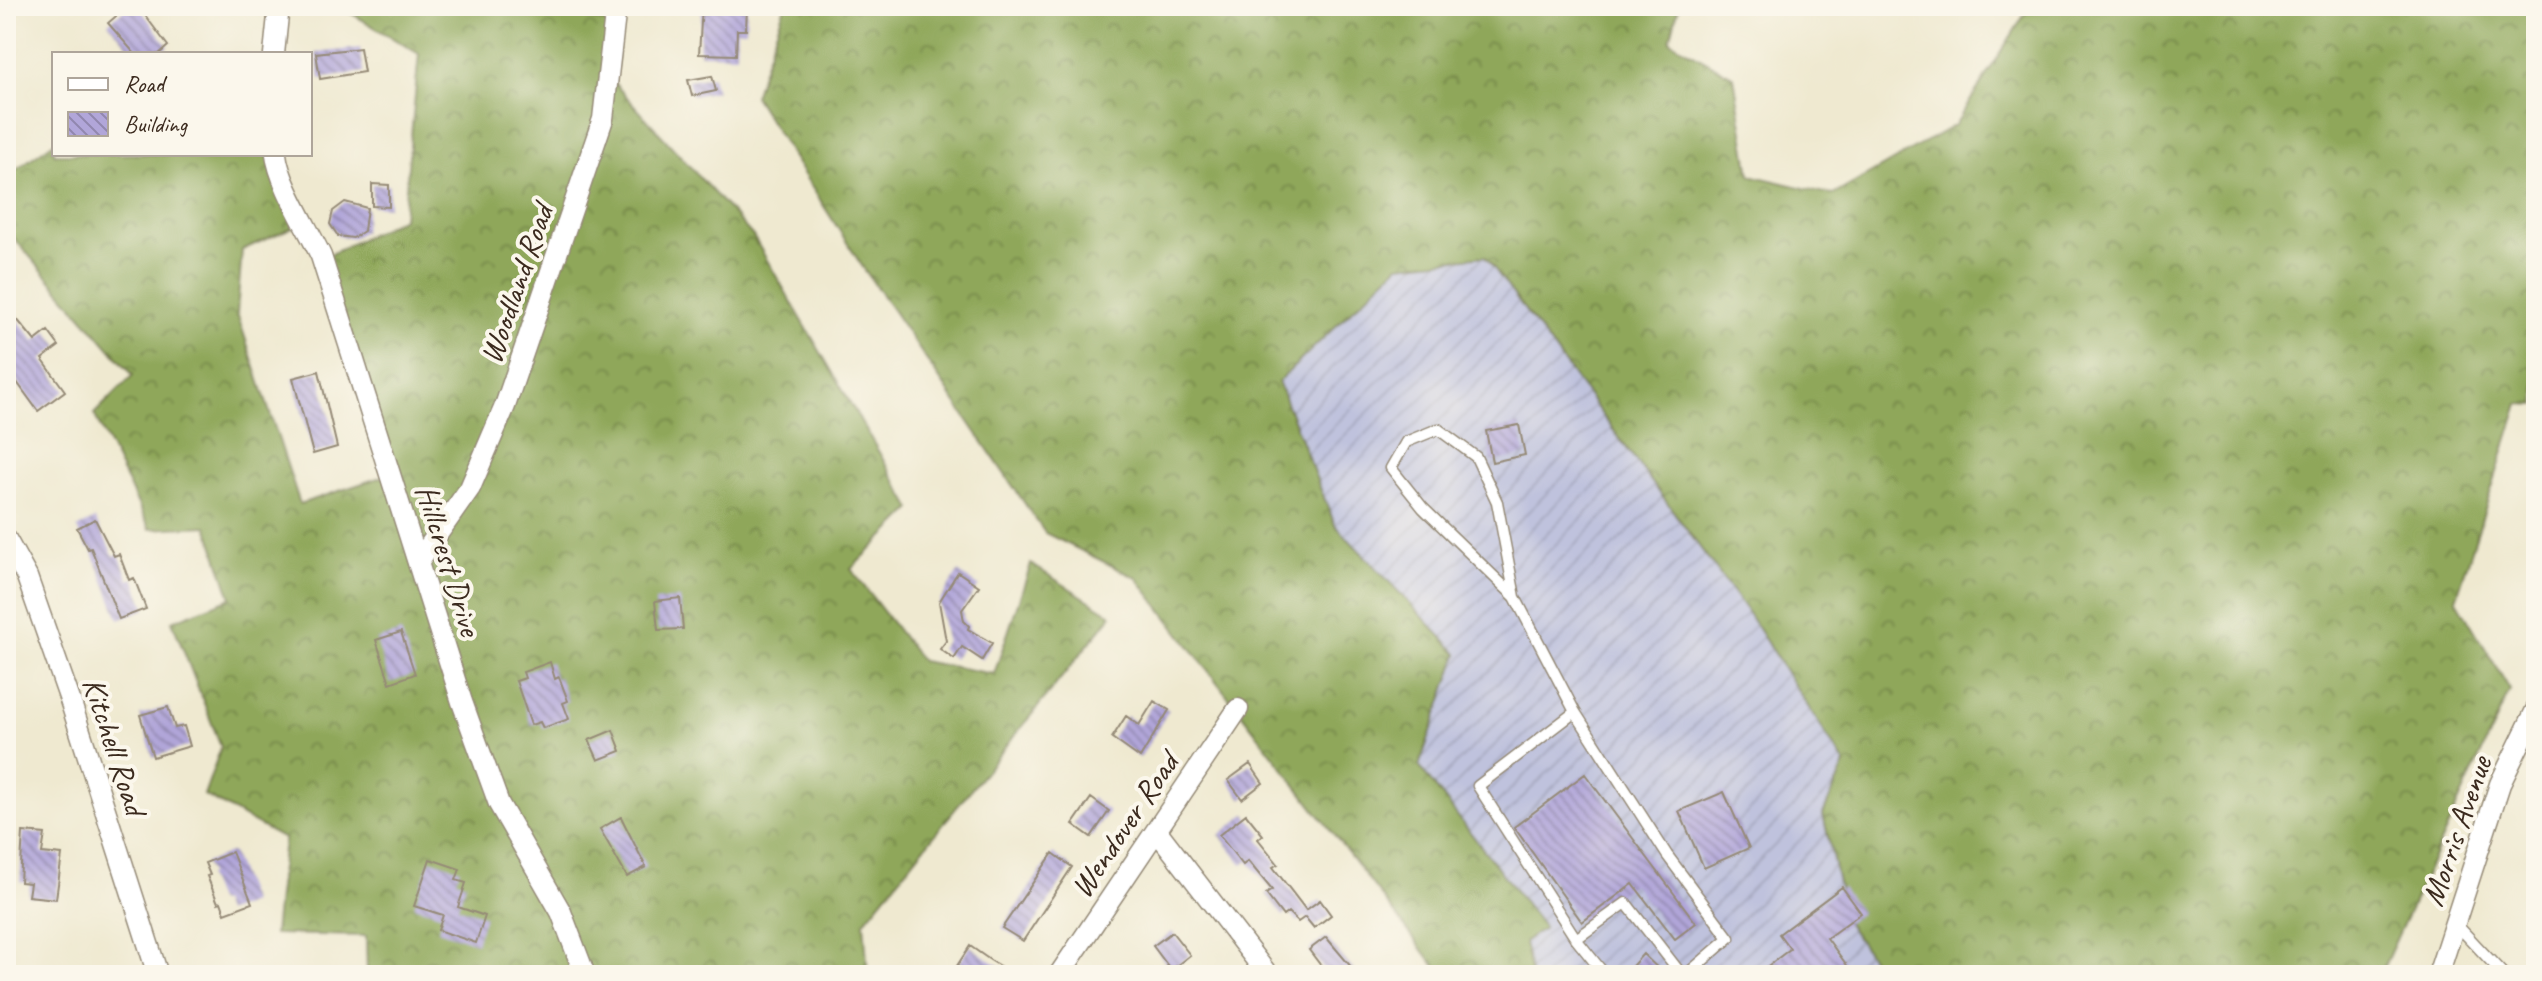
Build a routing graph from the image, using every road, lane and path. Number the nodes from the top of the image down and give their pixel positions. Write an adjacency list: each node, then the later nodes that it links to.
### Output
1 (279, 6): 3 (street)
2 (616, 6): 6 (street, Woodland Road)
3 (274, 52)
4 (276, 156): 6 (street, Hillcrest Drive)
5 (7, 542): 14 (street, Kitchell Road)
6 (418, 562): 15 (street, Hillcrest Drive)
7 (1515, 597): 7 (lane); 10 (lane)
8 (1238, 709): 11 (street, Wendover Road)
9 (2536, 710): 12 (street, Morris Avenue)
10 (1575, 712): 13 (lane); 19 (lane)
11 (1157, 831): 16 (street, Wendover Road); 17 (street)
12 (2455, 923): 20 (street, Morris Avenue); 21 (lane)
13 (1576, 939): 18 (lane); 19 (lane)
14 (158, 975)
15 (585, 975)
16 (1059, 975)
17 (1268, 975)
18 (1605, 975)
19 (1684, 975)
20 (2438, 975)
21 (2504, 975)

